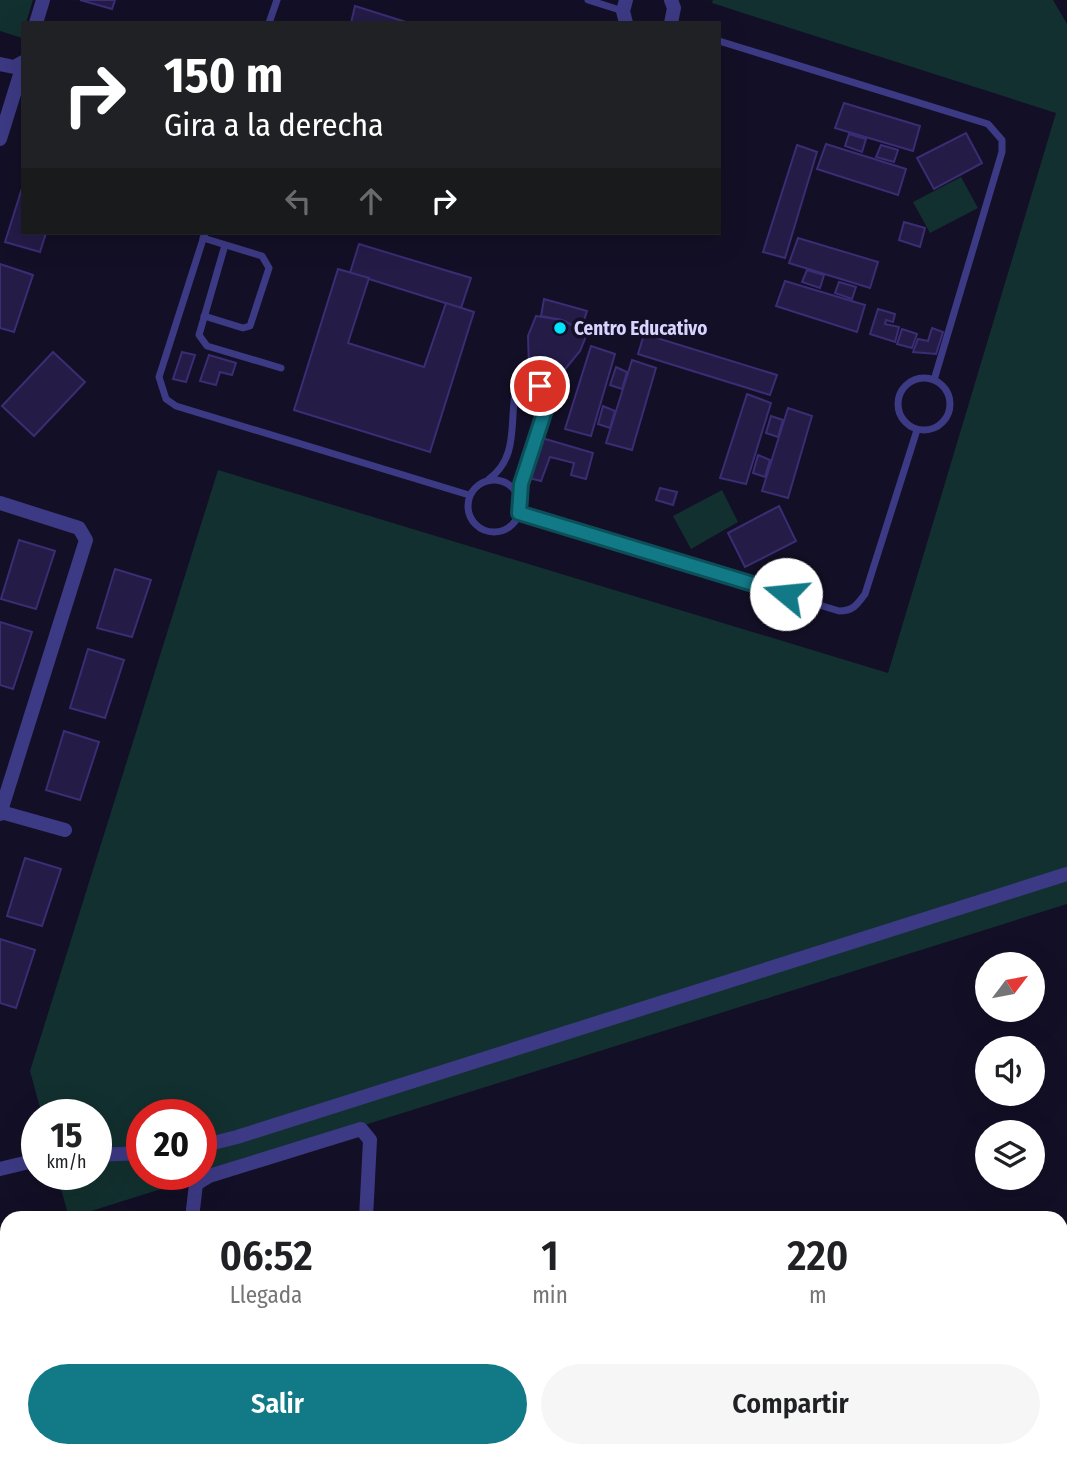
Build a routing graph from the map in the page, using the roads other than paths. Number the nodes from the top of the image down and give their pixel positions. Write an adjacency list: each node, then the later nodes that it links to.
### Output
1 (43, 0): 6 (street)
2 (277, 0): 7 (lane)
3 (588, 0): 5 (lane)
4 (671, 0): 8 (street)
5 (625, 11)
6 (37, 21)
7 (270, 21)
8 (671, 21)
9 (721, 42): 19 (lane)
10 (3, 65): 11 (street); 13 (street)
11 (21, 65)
12 (21, 71): 13 (street)
13 (17, 85): 14 (street)
14 (0, 139)
15 (204, 235): 16 (lane); 22 (lane)
16 (225, 244): 17 (lane); 17 (lane)
17 (204, 316): 18 (lane)
18 (281, 368)
19 (934, 380): 20 (lane); 20 (lane)
20 (917, 430): 25 (lane)
21 (489, 479): 22 (lane); 23 (lane); 23 (lane)
22 (469, 495): 25 (lane)
23 (520, 499): 25 (lane)
24 (0, 503): 26 (street)
25 (519, 513)
26 (1, 805): 27 (street)
27 (65, 830)
28 (1067, 874): 29 (street)
29 (217, 1142)
30 (21, 1164): 31 (street)
31 (0, 1169)
32 (193, 1211): 33 (street)
33 (366, 1211)

